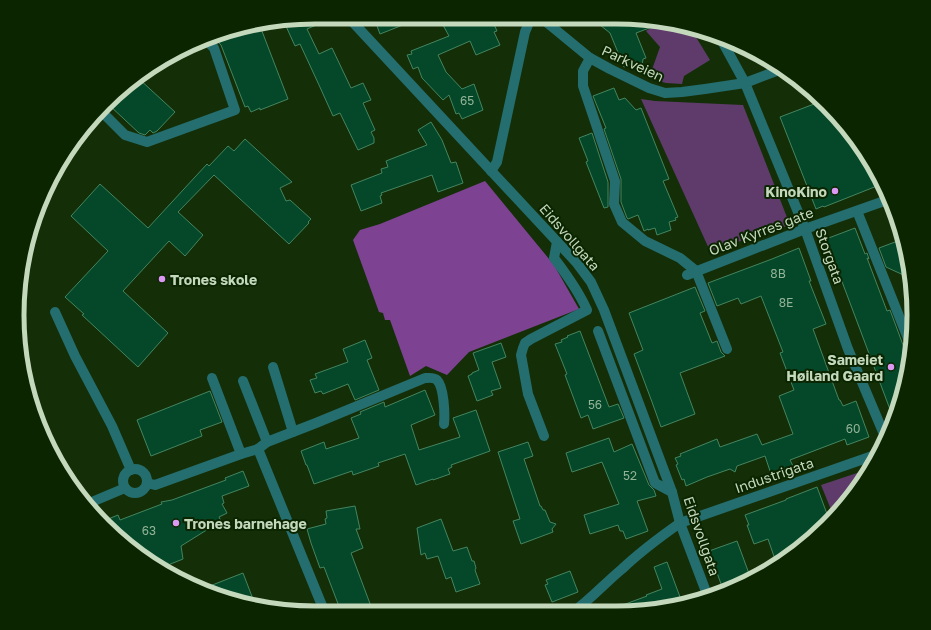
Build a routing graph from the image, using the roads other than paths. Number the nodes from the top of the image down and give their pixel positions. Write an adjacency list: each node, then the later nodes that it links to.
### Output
1 (355, 24): 10 (street, Eidsvollgata)
2 (528, 24): 10 (street)
3 (549, 24): 6 (street, Parkveien)
4 (210, 44): 9 (street)
5 (724, 45): 8 (street, Storgata)
6 (590, 58): 8 (street, Parkveien); 15 (street)
7 (775, 71): 8 (street, Parkveien)
8 (745, 83): 13 (street, Storgata)
9 (104, 114)
10 (491, 171): 14 (street, Eidsvollgata)
11 (884, 201): 12 (street, Olav Kyrres gate)
12 (857, 211): 13 (street, Olav Kyrres gate); 18 (street)
13 (806, 229): 15 (street, Olav Kyrres gate); 24 (street, Storgata)
14 (557, 242): 26 (street); 34 (street, Eidsvollgata)
15 (691, 273): 19 (street)
16 (55, 312): 31 (street)
17 (598, 331): 34 (street)
18 (906, 334)
19 (727, 349)
20 (273, 367): 25 (street)
21 (212, 378): 29 (street)
22 (243, 381): 27 (street)
23 (444, 424): 25 (street)
24 (883, 431)
25 (293, 432): 27 (street)
26 (544, 436)
27 (267, 442): 28 (street)
28 (258, 449): 29 (street); 38 (street)
29 (241, 454): 32 (street)
30 (870, 457): 36 (street, Industrigata)
31 (131, 470): 32 (street); 33 (street)
32 (147, 484): 33 (street)
33 (125, 488): 35 (street)
34 (672, 492): 36 (street, Eidsvollgata)
35 (92, 502)
36 (680, 523): 37 (street, Eidsvollgata); 39 (street, Industrigata)
37 (706, 592)
38 (323, 606)
39 (582, 606)

